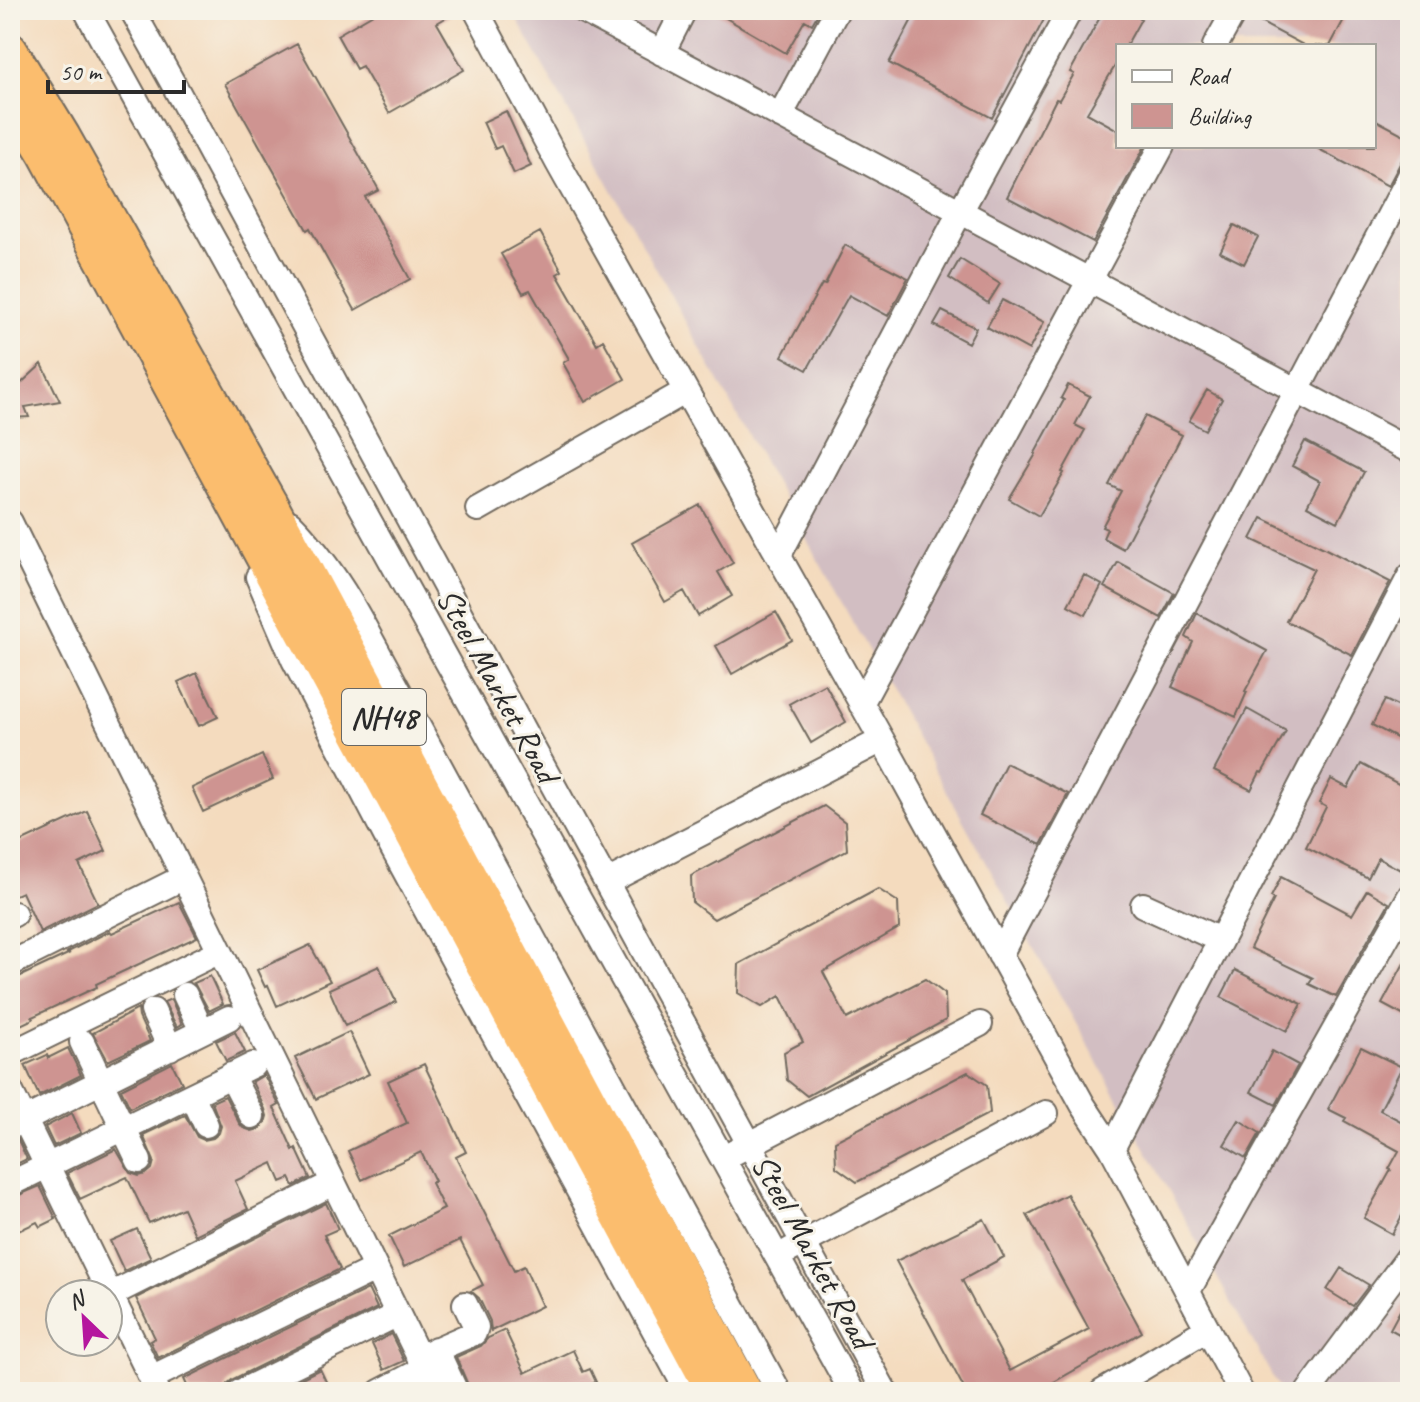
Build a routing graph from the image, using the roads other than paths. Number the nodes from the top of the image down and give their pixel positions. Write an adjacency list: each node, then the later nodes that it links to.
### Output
1 (86, 10): 26 (street, Steel Market Road)
2 (132, 10): 24 (street, Steel Market Road)
3 (476, 10): 18 (street)
4 (582, 10): 11 (street)
5 (684, 10): 11 (street)
6 (837, 10): 13 (street)
7 (1070, 10): 16 (street)
8 (1235, 10): 9 (street)
9 (1216, 44)
10 (10, 50): 21 (highway, NH48)
11 (662, 53): 13 (street)
12 (10, 96): 21 (highway, NH48)
13 (780, 116): 16 (street)
14 (1161, 148): 17 (street)
15 (1410, 176): 19 (street)
16 (960, 212): 17 (street); 25 (street)
17 (1090, 281): 19 (street); 28 (street)
18 (686, 391): 22 (street); 25 (street)
19 (1297, 391): 20 (street); 36 (street)
20 (1410, 451)
21 (253, 506): 78 (street); 79 (highway, NH48); 80 (highway, NH48); 81 (street)
22 (478, 509)
23 (10, 522): 30 (street)
24 (423, 546): 26 (street); 31 (street, Steel Market Road)
25 (779, 555): 28 (street)
26 (392, 564): 56 (street, Steel Market Road)
27 (1410, 576): 34 (street)
28 (861, 704): 29 (street)
29 (882, 740): 31 (street); 36 (street)
30 (184, 877): 35 (street); 37 (street)
31 (607, 882): 54 (street, Steel Market Road)
32 (1410, 896): 67 (street)
33 (1143, 905): 34 (street)
34 (1220, 940): 55 (street)
35 (220, 951): 45 (street); 59 (street)
36 (1000, 955): 55 (street)
37 (10, 964)
38 (185, 995): 42 (street)
39 (153, 1011): 44 (street)
40 (229, 1018): 42 (street)
41 (980, 1024): 54 (street)
42 (202, 1031): 44 (street)
43 (82, 1042): 46 (street)
44 (170, 1048): 46 (street)
45 (10, 1054)
46 (101, 1082): 51 (street); 53 (street)
47 (10, 1090): 51 (street)
48 (192, 1095): 50 (street); 52 (street); 53 (street)
49 (1046, 1113): 61 (street)
50 (252, 1116)
51 (17, 1124): 58 (street)
52 (206, 1125)
53 (123, 1128): 57 (street); 58 (street)
54 (750, 1144): 56 (street); 61 (street, Steel Market Road)
55 (1112, 1149): 67 (street)
56 (723, 1158): 63 (street, Steel Market Road)
57 (139, 1161)
58 (48, 1165): 60 (street); 65 (street)
59 (333, 1183): 64 (street); 66 (street)
60 (10, 1184)
61 (803, 1242): 63 (street); 83 (street, Steel Market Road)
62 (1410, 1255): 86 (street)
63 (777, 1257): 82 (street, Steel Market Road)
64 (375, 1269): 69 (street); 73 (street)
65 (102, 1278)
66 (124, 1288)
67 (1188, 1291): 71 (street)
68 (465, 1304): 72 (street)
69 (398, 1314): 72 (street); 74 (street)
70 (124, 1324): 73 (street)
71 (1207, 1329): 84 (street); 85 (street)
72 (426, 1358): 75 (street); 76 (street); 77 (street)
73 (154, 1385)
74 (240, 1392)
75 (380, 1392)
76 (436, 1392)
77 (456, 1392)
78 (688, 1392)
79 (714, 1392)
80 (745, 1392)
81 (779, 1392)
82 (852, 1392)
83 (885, 1392)
84 (1102, 1392)
85 (1241, 1392)
86 (1308, 1392)

